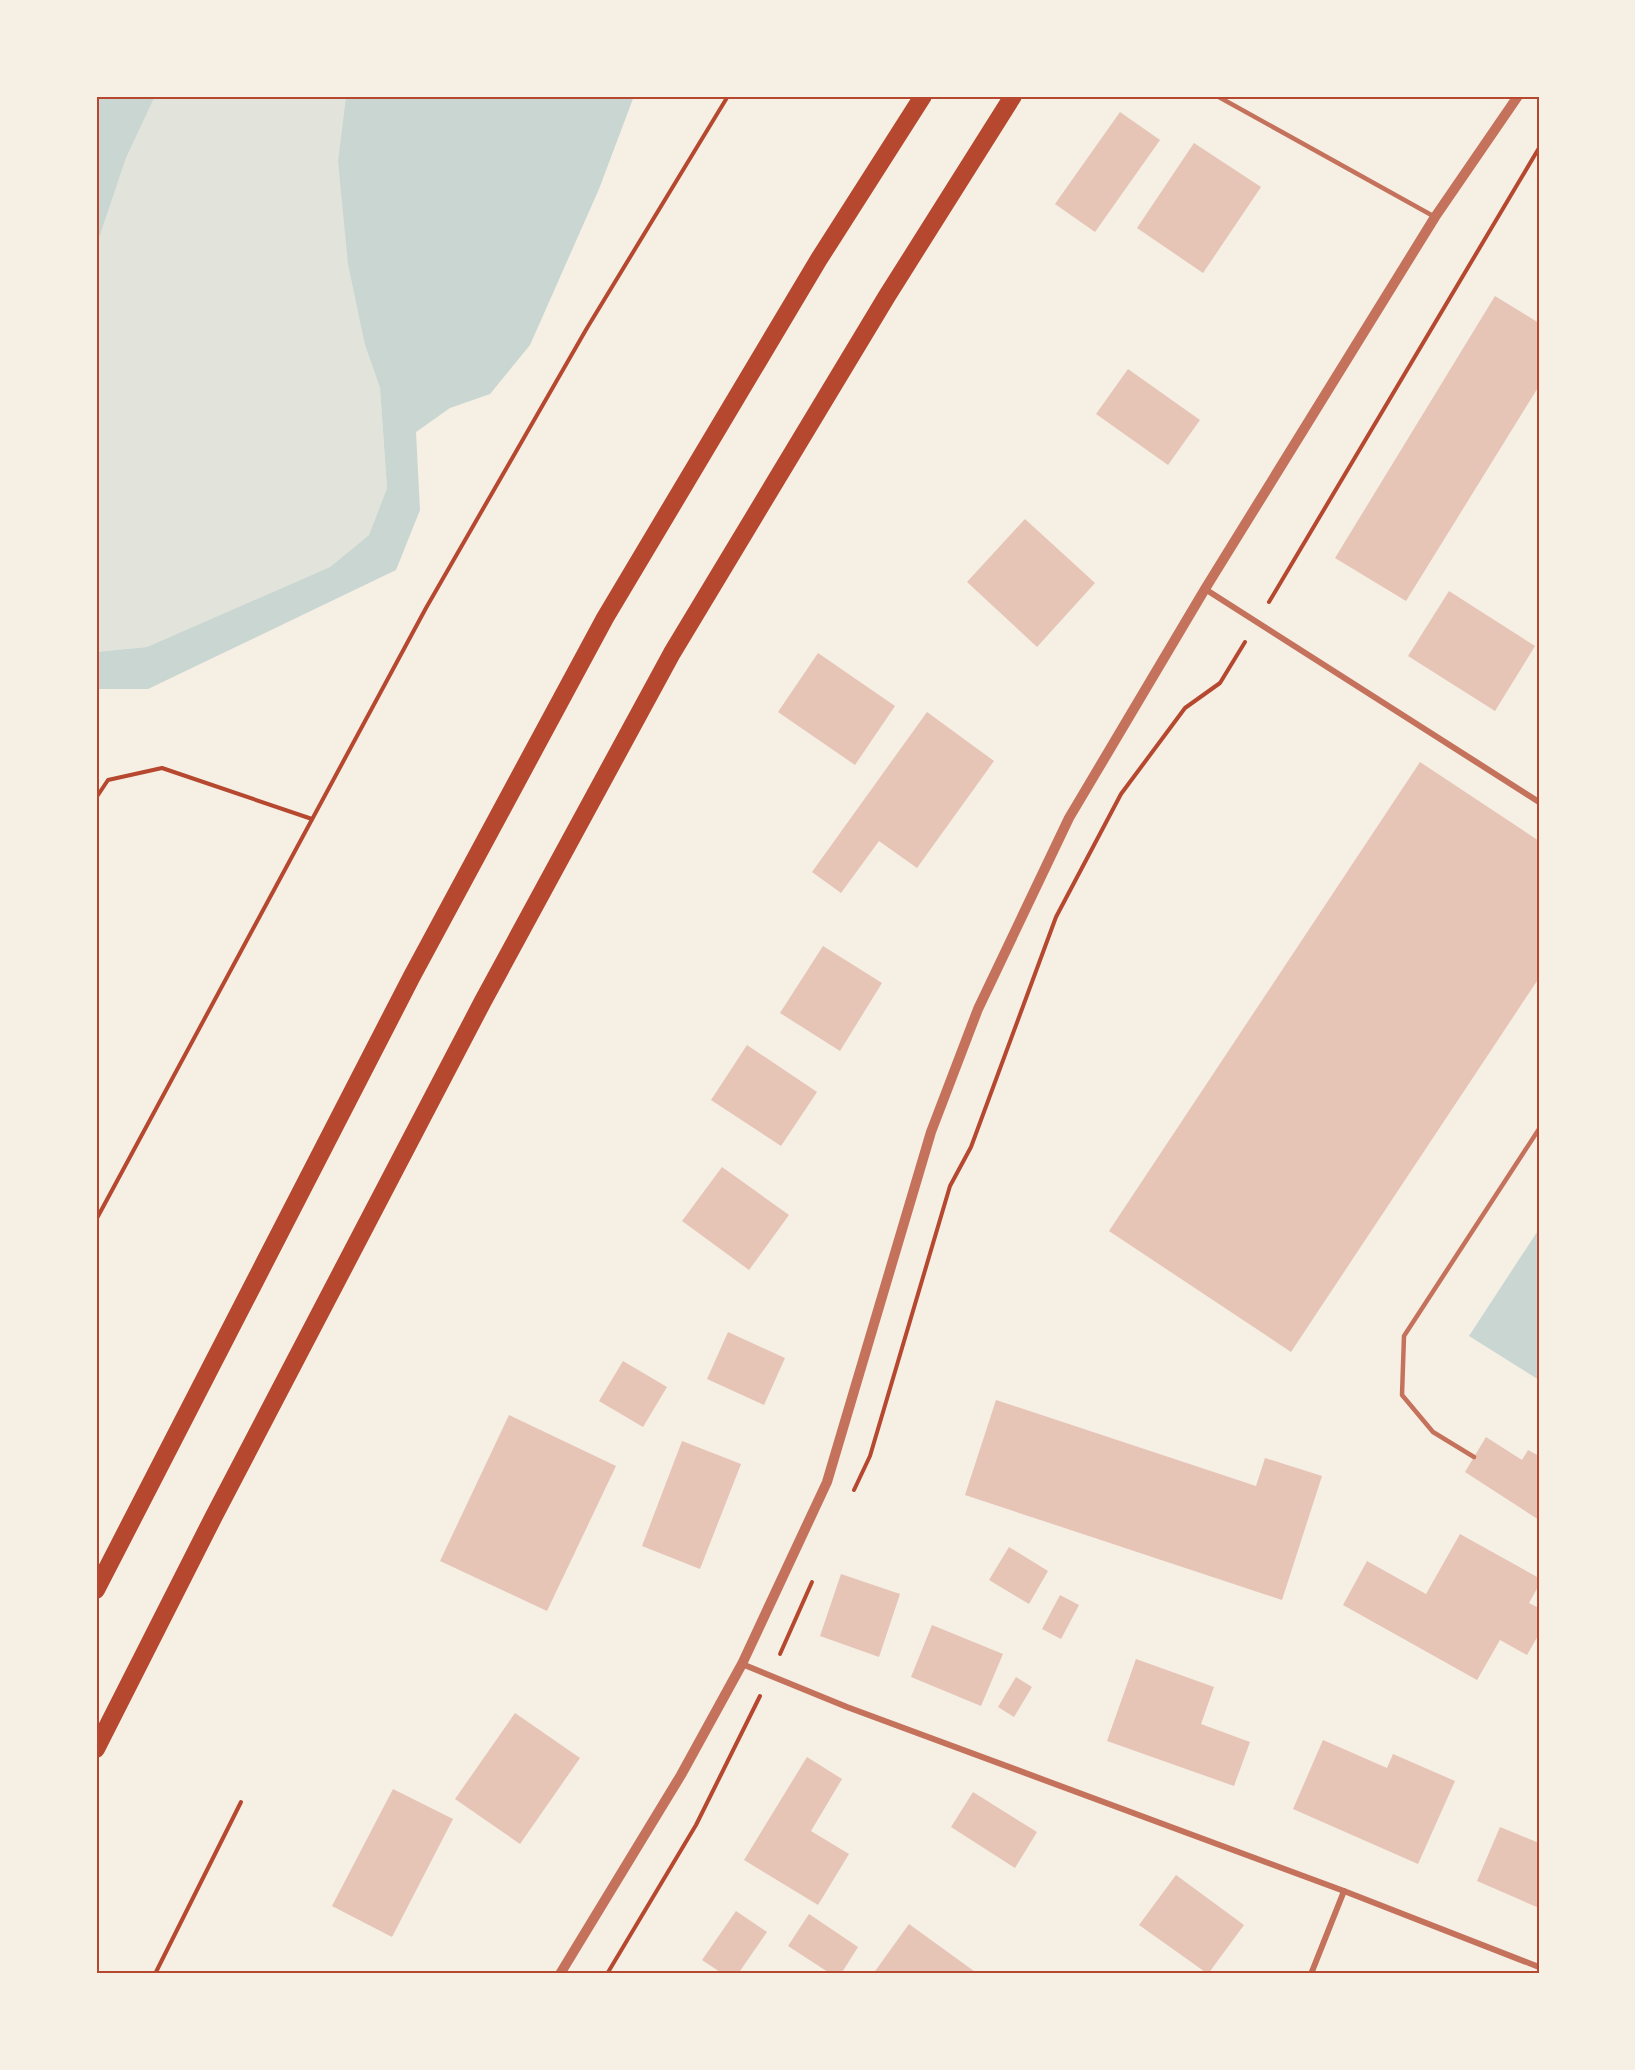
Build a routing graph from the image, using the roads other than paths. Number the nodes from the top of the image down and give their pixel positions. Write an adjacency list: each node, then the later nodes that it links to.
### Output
1 (923, 96): 10 (highway)
2 (1013, 96): 12 (highway)
3 (1217, 96): 5 (lane)
4 (1518, 96): 5 (street)
5 (1434, 218): 6 (street)
6 (1205, 589): 7 (street); 11 (street)
7 (1539, 802)
8 (1539, 1129): 9 (lane)
9 (1473, 1457)
10 (96, 1590)
11 (741, 1664): 13 (street); 15 (street)
12 (96, 1749)
13 (1344, 1891): 14 (street); 16 (street)
14 (1539, 1967)
15 (560, 1974)
16 (1311, 1974)

